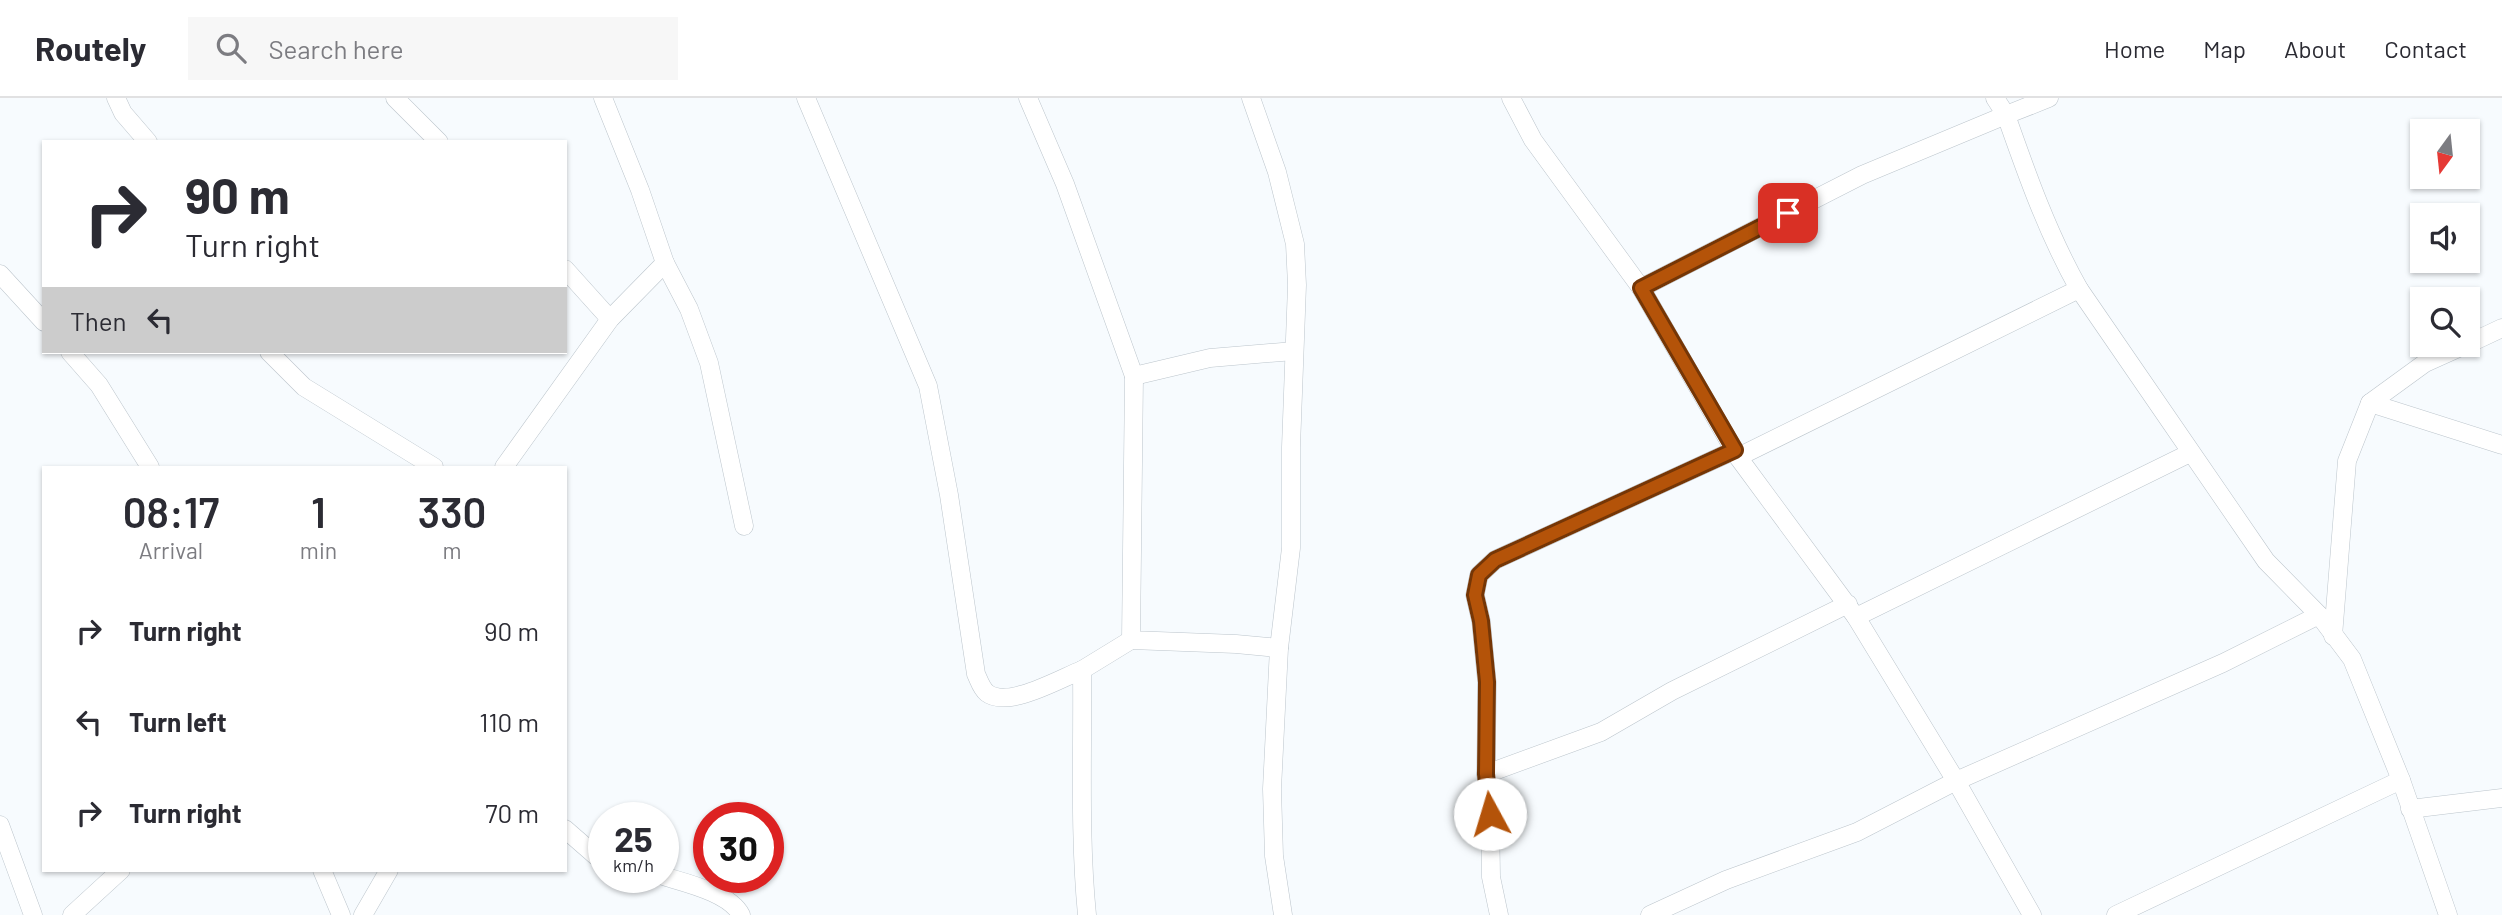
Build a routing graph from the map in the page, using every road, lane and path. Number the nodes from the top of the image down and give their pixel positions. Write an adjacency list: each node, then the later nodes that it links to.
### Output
1 (116, 98): 11 (street)
2 (395, 98): 12 (street)
3 (603, 98): 13 (street)
4 (806, 98): 40 (street)
5 (1028, 98): 26 (street)
6 (1251, 98): 22 (street)
7 (1511, 98): 16 (street)
8 (1995, 98): 10 (street)
9 (2049, 98): 10 (street)
10 (2006, 115): 16 (street); 17 (street)
11 (146, 140)
12 (437, 140)
13 (665, 262): 18 (street); 34 (street)
14 (567, 271): 18 (street)
15 (0, 274): 19 (street)
16 (1641, 288): 29 (street)
17 (2079, 289): 29 (street); 30 (street)
18 (610, 319): 33 (street)
19 (42, 320)
20 (2502, 328): 21 (street)
21 (2480, 338)
22 (1294, 351): 26 (street); 39 (street)
23 (72, 354): 31 (street)
24 (272, 354): 32 (street)
25 (2438, 357): 27 (street)
26 (1134, 376): 38 (street)
27 (2370, 403): 28 (street); 37 (street)
28 (2502, 445)
29 (1737, 453): 35 (street); 41 (street)
30 (2190, 453): 35 (street); 36 (street)
31 (149, 466)
32 (432, 466)
33 (505, 466)
34 (744, 526)
35 (1852, 611): 41 (street); 43 (street)
36 (2319, 615): 37 (street); 43 (street)
37 (2333, 636): 42 (street)
38 (1131, 640): 39 (street); 40 (street)
39 (1279, 648): 59 (street)
40 (1082, 670): 58 (street)
41 (1486, 774): 60 (street)
42 (2400, 780): 45 (street); 63 (street)
43 (1956, 781): 61 (street); 62 (street)
44 (2502, 798): 45 (street)
45 (2410, 810): 64 (street)
46 (0, 825): 53 (street)
47 (567, 832): 48 (street)
48 (588, 849)
49 (119, 872): 54 (street)
50 (323, 872): 55 (street)
51 (388, 872): 56 (street)
52 (679, 882): 57 (street)
53 (33, 915)
54 (72, 915)
55 (341, 915)
56 (363, 915)
57 (741, 915)
58 (1087, 915)
59 (1283, 915)
60 (1499, 915)
61 (1650, 915)
62 (2032, 915)
63 (2116, 915)
64 (2448, 915)

